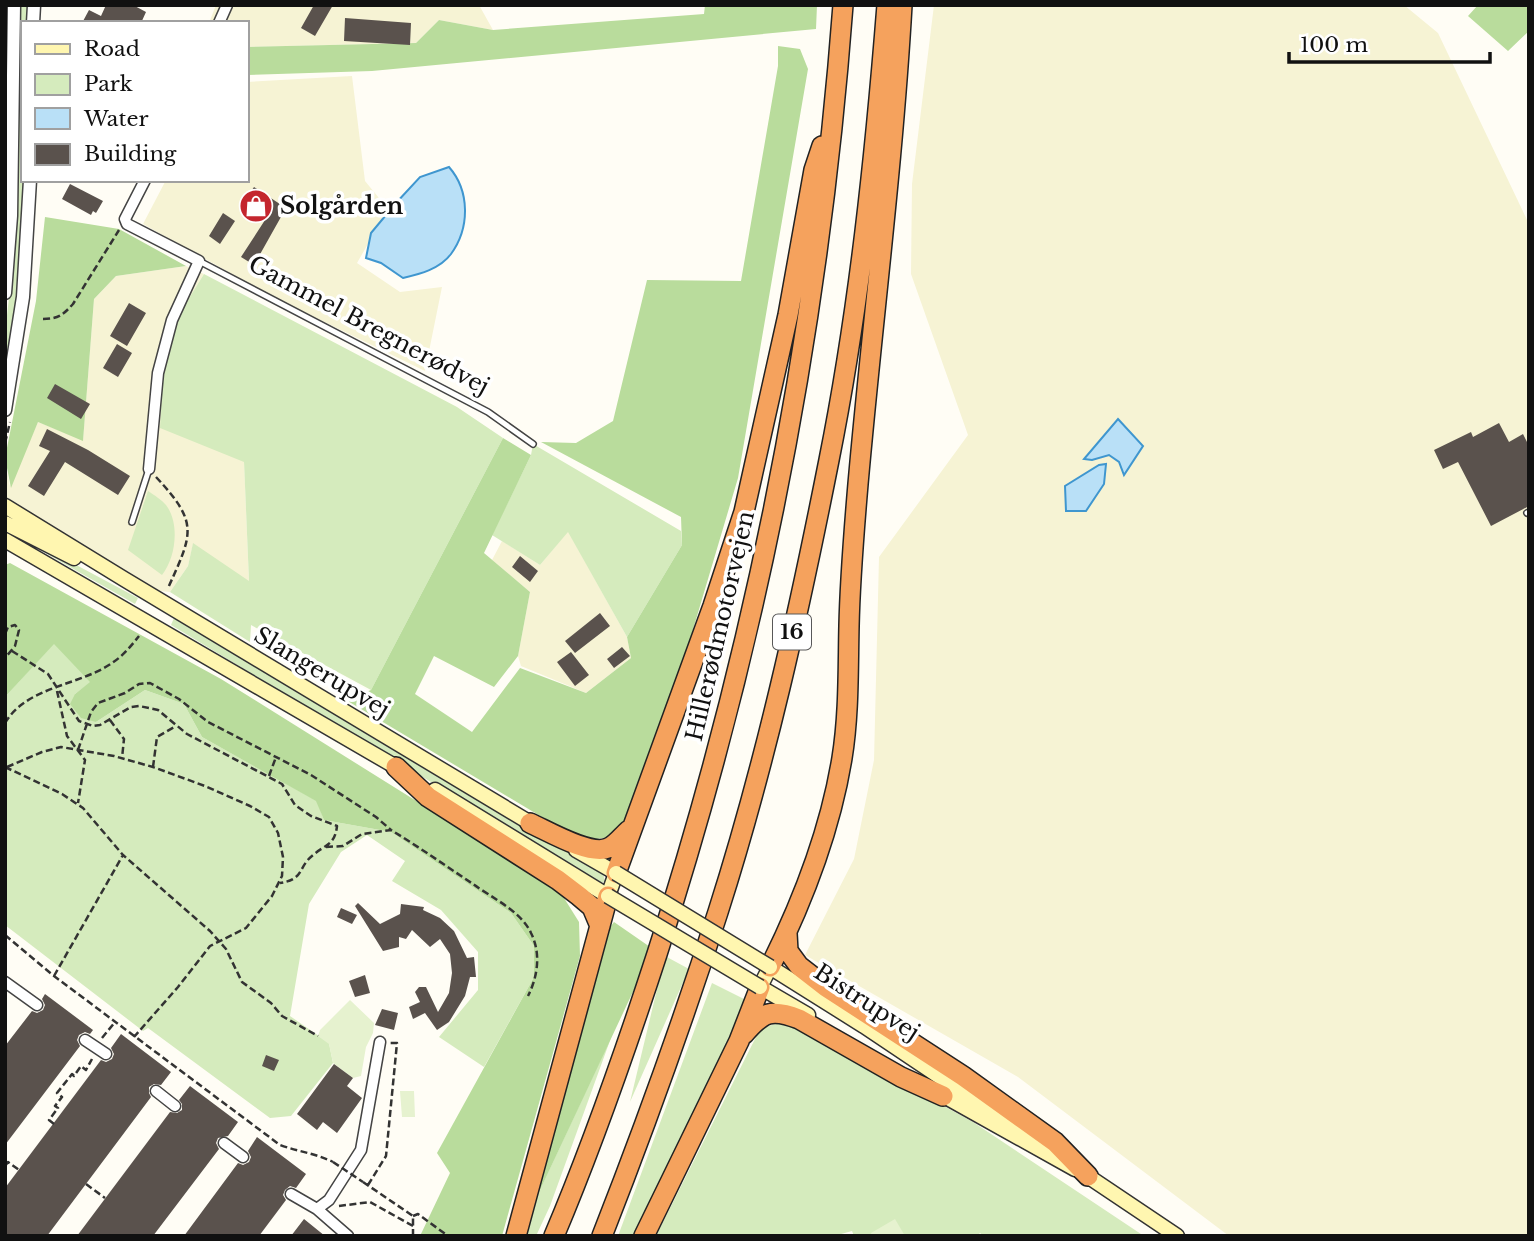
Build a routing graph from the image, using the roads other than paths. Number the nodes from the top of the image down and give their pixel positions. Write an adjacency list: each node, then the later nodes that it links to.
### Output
1 (14, 5): 11 (street)
2 (227, 5): 6 (street)
3 (843, 5): 7 (highway, Hillerødmotorvejen / 16)
4 (887, 5): 46 (highway, 16)
5 (902, 5): 26 (highway)
6 (220, 21)
7 (835, 109): 22 (highway); 45 (highway, Hillerødmotorvejen / 16)
8 (30, 182): 12 (street)
9 (144, 182): 10 (street, Gammel Bregnerødvej)
10 (199, 261): 13 (lane, Gammel Bregnerødvej); 14 (street)
11 (5, 293)
12 (5, 410)
13 (533, 444)
14 (149, 469): 16 (lane)
15 (5, 506): 19 (main road, Slangerupvej)
16 (132, 522)
17 (5, 523): 19 (main road)
18 (5, 540): 20 (main road, Slangerupvej)
19 (124, 579): 21 (main road, Slangerupvej)
20 (396, 767): 24 (main road, Slangerupvej); 25 (highway)
21 (530, 823): 22 (highway); 23 (main road, Slangerupvej)
22 (634, 824): 23 (highway)
23 (616, 873): 24 (main road); 27 (main road, Bistrupvej, bridge)
24 (608, 896): 25 (highway); 29 (main road, Bistrupvej, bridge)
25 (600, 926): 44 (highway)
26 (787, 933): 27 (highway); 40 (highway)
27 (770, 967): 29 (main road); 40 (main road, Bistrupvej)
28 (5, 982): 30 (street)
29 (760, 987): 31 (highway); 36 (main road, Bistrupvej)
30 (37, 1005)
31 (739, 1041): 36 (highway); 47 (highway)
32 (380, 1042): 42 (street)
33 (90, 1043): 34 (street)
34 (106, 1054)
35 (156, 1091): 37 (street)
36 (943, 1096): 40 (main road, Bistrupvej)
37 (175, 1105)
38 (224, 1143): 39 (street)
39 (243, 1157)
40 (1088, 1176): 48 (main road, Bistrupvej)
41 (290, 1194): 42 (street)
42 (317, 1209): 43 (street)
43 (348, 1236)
44 (516, 1236)
45 (554, 1236)
46 (602, 1236)
47 (644, 1236)
48 (1177, 1236)

